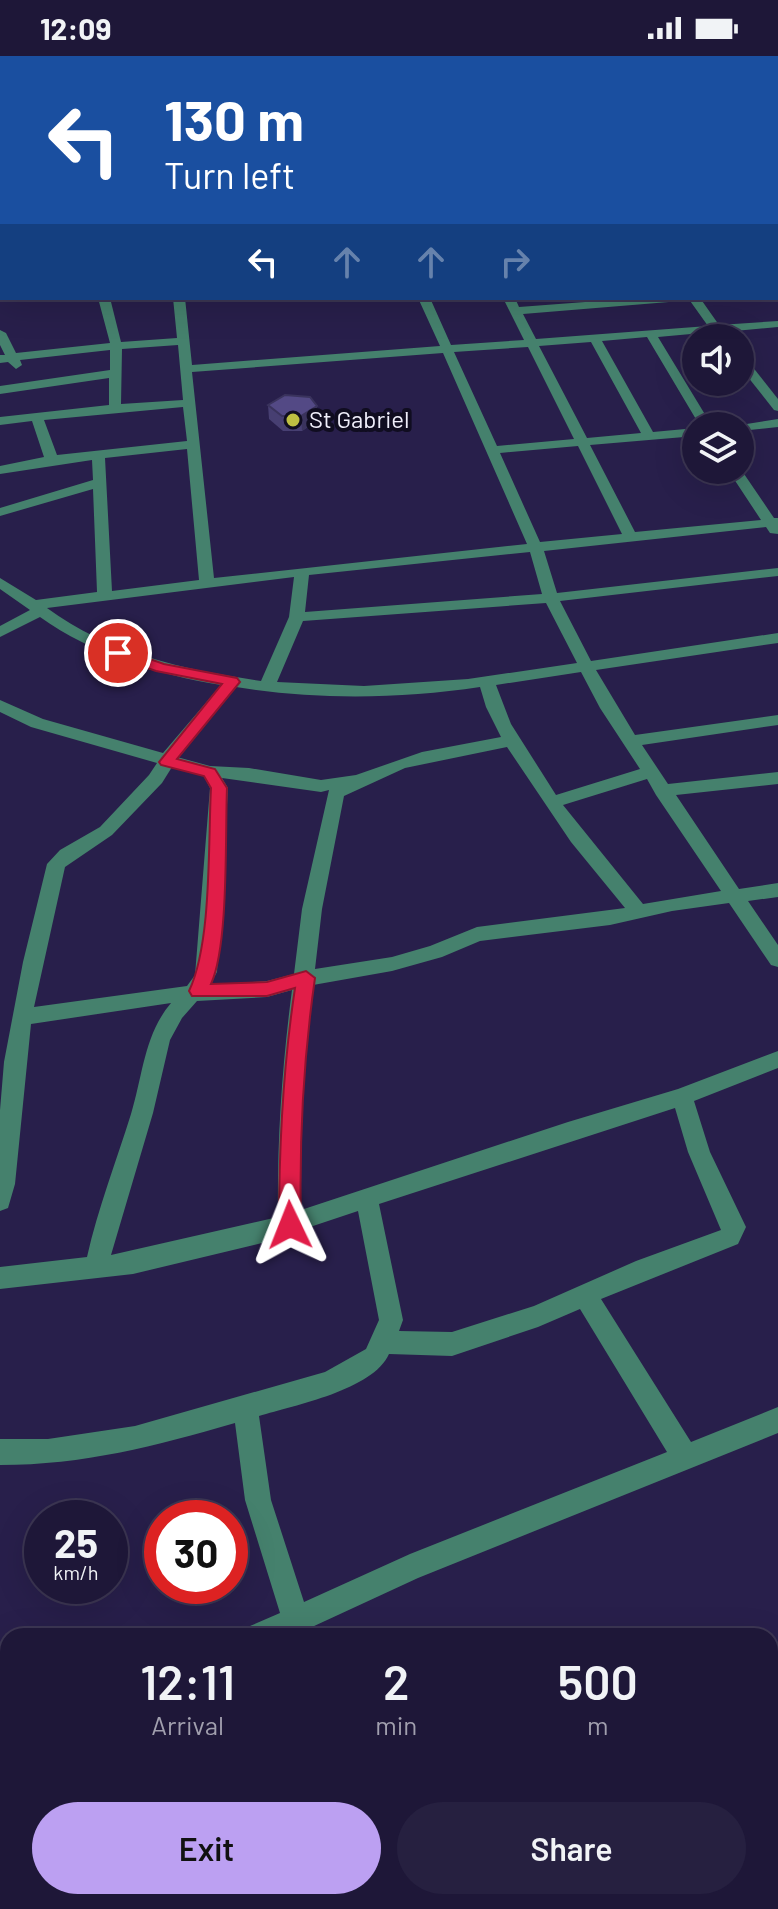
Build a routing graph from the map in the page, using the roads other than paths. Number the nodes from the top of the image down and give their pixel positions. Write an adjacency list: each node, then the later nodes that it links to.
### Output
1 (105, 300): 16 (street)
2 (179, 300): 14 (street)
3 (425, 300): 17 (street)
4 (625, 300): 6 (street)
5 (695, 300): 7 (street)
6 (512, 304): 15 (street)
7 (713, 324)
8 (777, 325): 9 (street)
9 (754, 328)
10 (0, 333): 18 (street)
11 (651, 334): 12 (street); 13 (street); 27 (street)
12 (682, 334)
13 (595, 338): 15 (street); 33 (street)
14 (183, 341): 16 (street); 19 (street)
15 (531, 342): 17 (street); 34 (street)
16 (116, 345): 18 (street); 20 (street)
17 (447, 349): 19 (street); 36 (street)
18 (6, 358): 22 (street)
19 (187, 369): 24 (street)
20 (116, 373): 22 (street); 26 (street)
21 (754, 377): 25 (street)
22 (25, 385): 23 (street)
23 (0, 390)
24 (191, 403): 26 (street); 35 (street)
25 (778, 407)
26 (115, 408): 28 (street)
27 (698, 412)
28 (36, 416): 29 (street); 38 (street)
29 (0, 421)
30 (778, 423): 31 (street)
31 (754, 426)
32 (682, 433): 33 (street)
33 (649, 436): 34 (street)
34 (583, 440): 36 (street); 44 (street)
35 (194, 444): 37 (street); 49 (street)
36 (491, 450): 45 (street)
37 (98, 454): 38 (street); 40 (street)
38 (52, 460): 39 (street)
39 (0, 470)
40 (97, 483): 42 (street); 50 (street)
41 (745, 484): 43 (street)
42 (0, 512)
43 (775, 527): 44 (street)
44 (630, 536): 45 (street)
45 (535, 546): 46 (street); 51 (street)
46 (302, 571): 49 (street); 53 (street)
47 (778, 572): 51 (street)
48 (0, 582): 52 (street)
49 (207, 582): 50 (street)
50 (105, 594): 52 (street)
51 (551, 598): 53 (street); 56 (street)
52 (37, 607): 54 (street); 58 (street)
53 (297, 617): 59 (street)
54 (0, 632)
55 (778, 638): 56 (street)
56 (587, 665): 57 (street); 63 (street)
57 (487, 681): 59 (street); 62 (street)
58 (232, 682): 59 (street); 64 (street)
59 (267, 687)
60 (0, 705): 64 (street)
61 (778, 720): 63 (street)
62 (513, 740): 67 (street); 70 (street)
63 (632, 741): 66 (street)
64 (166, 762): 65 (street); 77 (street)
65 (210, 772): 67 (street); 76 (street)
66 (651, 772): 69 (street); 70 (street)
67 (359, 777): 75 (street)
68 (778, 778): 69 (street)
69 (662, 791): 72 (street)
70 (552, 802): 73 (street)
71 (778, 890): 72 (street)
72 (734, 896): 73 (street); 74 (street)
73 (639, 912): 75 (street)
74 (778, 960)
75 (306, 978): 76 (street); 82 (street)
76 (199, 991): 77 (street); 83 (street)
77 (22, 1017): 80 (street)
78 (778, 1059): 79 (street)
79 (682, 1097): 81 (street); 85 (street)
80 (0, 1201)
81 (367, 1201): 82 (street); 86 (street)
82 (290, 1225): 83 (street)
83 (97, 1267): 84 (street)
84 (0, 1278)
85 (585, 1295): 86 (street); 90 (street)
86 (382, 1342): 87 (street)
87 (245, 1406): 89 (street); 91 (street)
88 (778, 1420): 90 (street)
89 (0, 1452)
90 (685, 1456): 91 (street)
91 (298, 1628)

